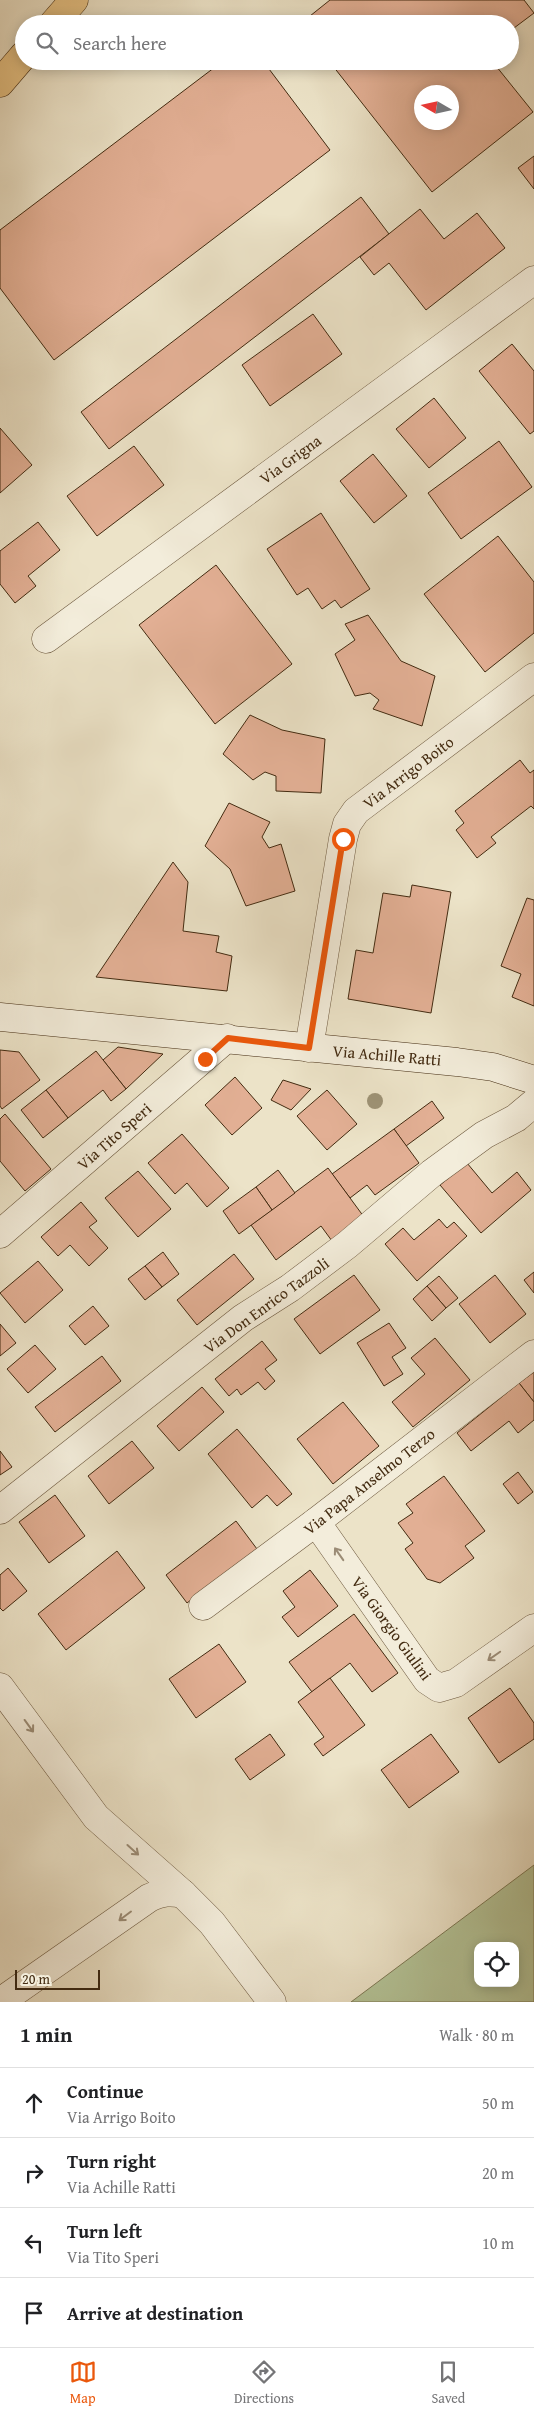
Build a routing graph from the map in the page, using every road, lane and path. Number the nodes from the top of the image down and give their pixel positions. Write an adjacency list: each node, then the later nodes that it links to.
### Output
1 (74, 0): 2 (main road)
2 (60, 15)
3 (15, 66): 4 (main road)
4 (0, 83)
5 (534, 280): 6 (street, Via Grigna)
6 (46, 639)
7 (534, 677): 10 (street, Via Arrigo Boito)
8 (0, 1017): 9 (street, Via Achille Ratti)
9 (228, 1038): 10 (street, Via Achille Ratti); 13 (street, Via Tito Speri)
10 (309, 1048): 11 (street, Via Achille Ratti)
11 (534, 1080)
12 (534, 1103): 15 (street, Via Don Enrico Tazzoli)
13 (0, 1234)
14 (534, 1354): 16 (street, Via Papa Anselmo Terzo)
15 (0, 1510)
16 (316, 1522): 17 (street, Via Papa Anselmo Terzo); 18 (street, Via Giorgio Giulini, one-way to 16)
17 (203, 1606)
18 (534, 1628)
19 (0, 1687): 20 (street, one-way to 20)
20 (183, 1894): 21 (street, one-way to 21); 22 (street)
21 (0, 2002)
22 (272, 2002)

